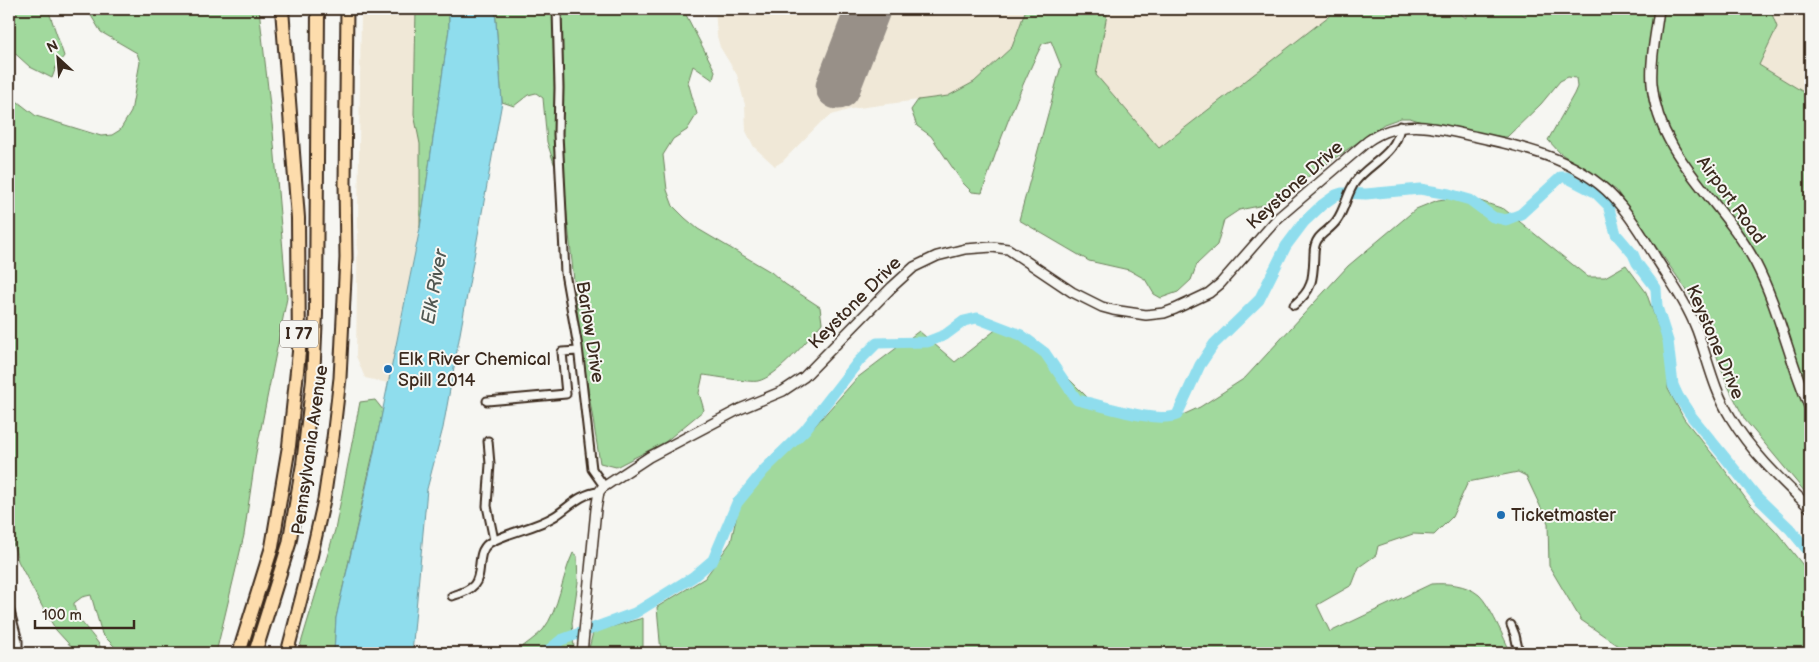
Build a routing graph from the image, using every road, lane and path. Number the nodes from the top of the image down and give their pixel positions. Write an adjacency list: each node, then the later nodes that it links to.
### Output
1 (282, 9): 22 (highway, I 77)
2 (318, 9): 23 (highway, I 77)
3 (347, 9): 24 (main road, Pennsylvania Avenue)
4 (557, 9): 8 (street, Barlow Drive)
5 (1659, 9): 10 (street, Airport Road)
6 (1400, 126): 7 (street); 12 (street, Keystone Drive); 13 (street, Keystone Drive)
7 (1294, 305)
8 (578, 350): 9 (street); 12 (street, Barlow Drive)
9 (487, 401)
10 (1810, 408)
11 (488, 442): 14 (street)
12 (601, 489): 14 (street, Keystone Drive); 20 (street)
13 (1810, 508)
14 (494, 540): 15 (street)
15 (452, 596)
16 (9, 608): 18 (street)
17 (1511, 625): 25 (street)
18 (18, 641): 19 (street); 21 (street)
19 (9, 649)
20 (582, 649)
21 (18, 653)
22 (239, 653)
23 (256, 653)
24 (287, 653)
25 (1519, 653)

